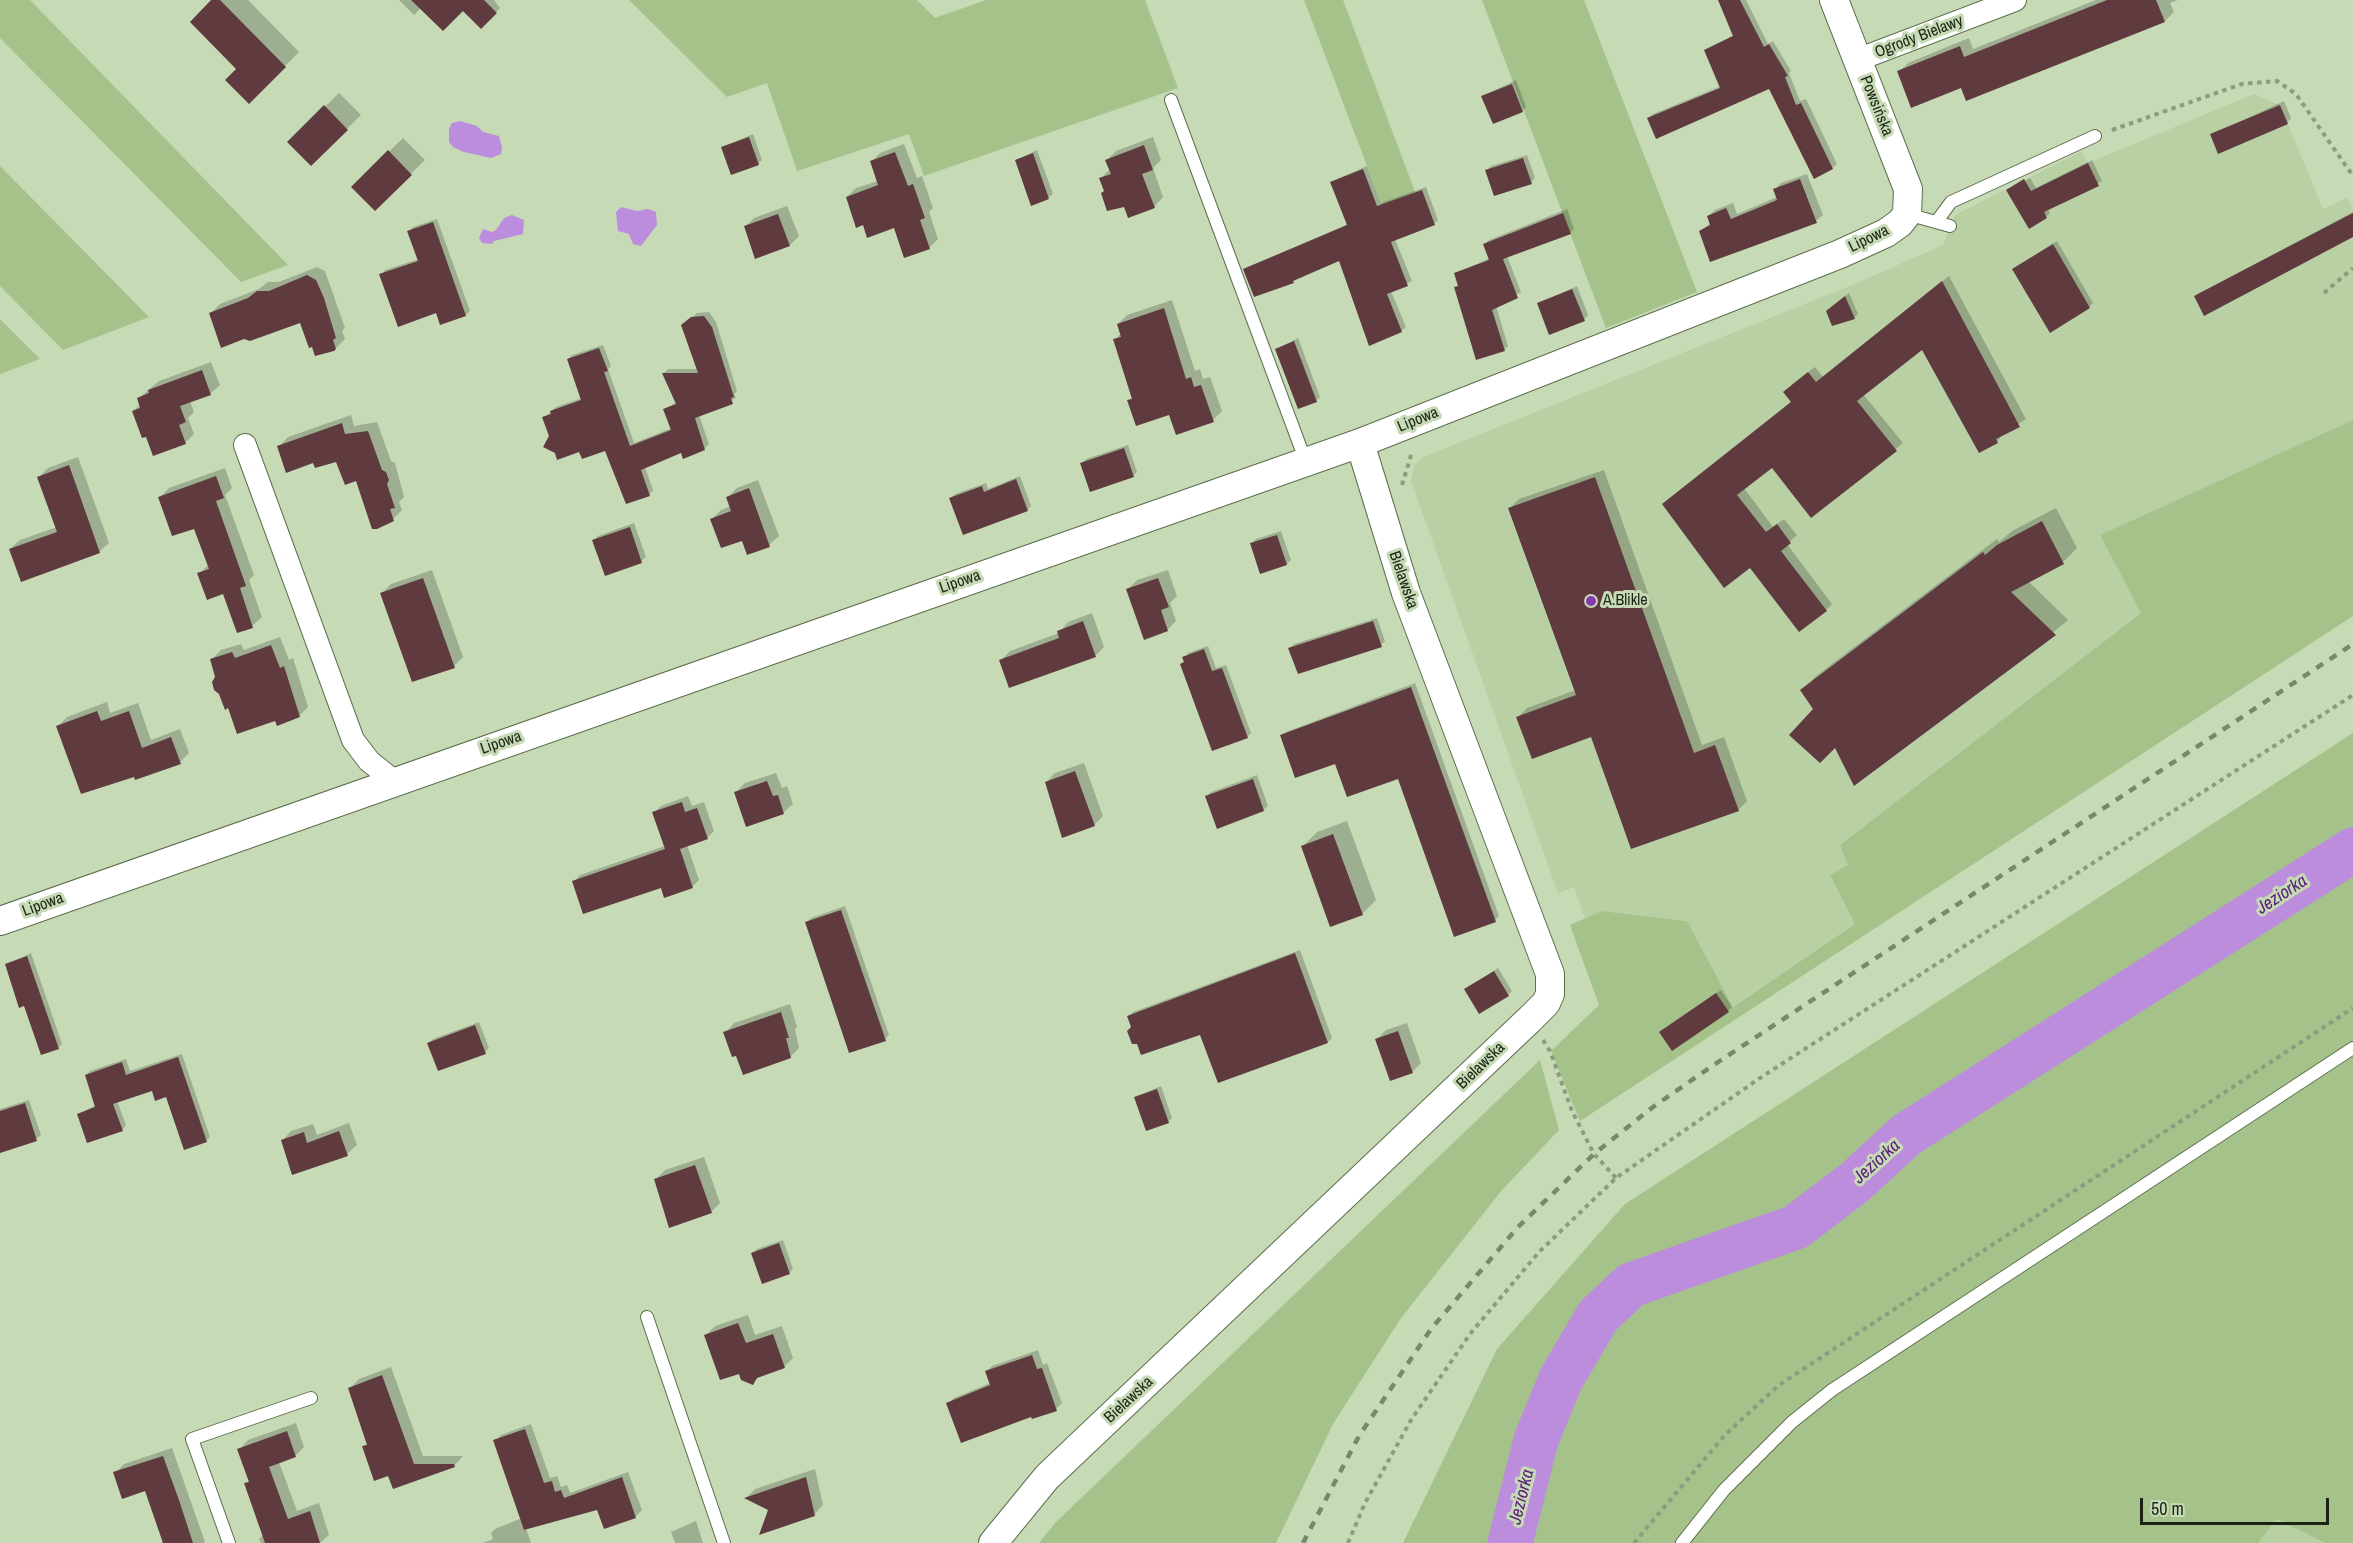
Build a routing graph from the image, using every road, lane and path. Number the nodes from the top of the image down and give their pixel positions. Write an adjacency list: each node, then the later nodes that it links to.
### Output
1 (1834, 0): 3 (street, Powsińska)
2 (2015, 0): 3 (street, Ogrody Bielawy)
3 (1857, 60): 7 (street, Powsińska)
4 (1171, 100): 14 (lane)
5 (2094, 136): 6 (path); 8 (lane)
6 (2353, 176)
7 (1906, 214): 8 (lane); 12 (street, Lipowa)
8 (1937, 221): 9 (lane)
9 (1950, 226)
10 (2353, 268): 11 (path)
11 (2324, 293)
12 (1360, 443): 14 (street, Lipowa); 19 (street, Bielawska)
13 (245, 445): 16 (street)
14 (1306, 462): 16 (street, Lipowa)
15 (2353, 695): 21 (path)
16 (394, 781): 17 (street, Lipowa)
17 (0, 921)
18 (2353, 1008): 28 (path)
19 (1530, 1019): 21 (path); 26 (street, Bielawska)
20 (2353, 1048): 29 (lane)
21 (1616, 1178): 27 (path)
22 (647, 1317): 25 (lane)
23 (311, 1398): 24 (lane)
24 (229, 1543)
25 (724, 1543)
26 (993, 1543)
27 (1348, 1543)
28 (1634, 1543)
29 (1682, 1543)

